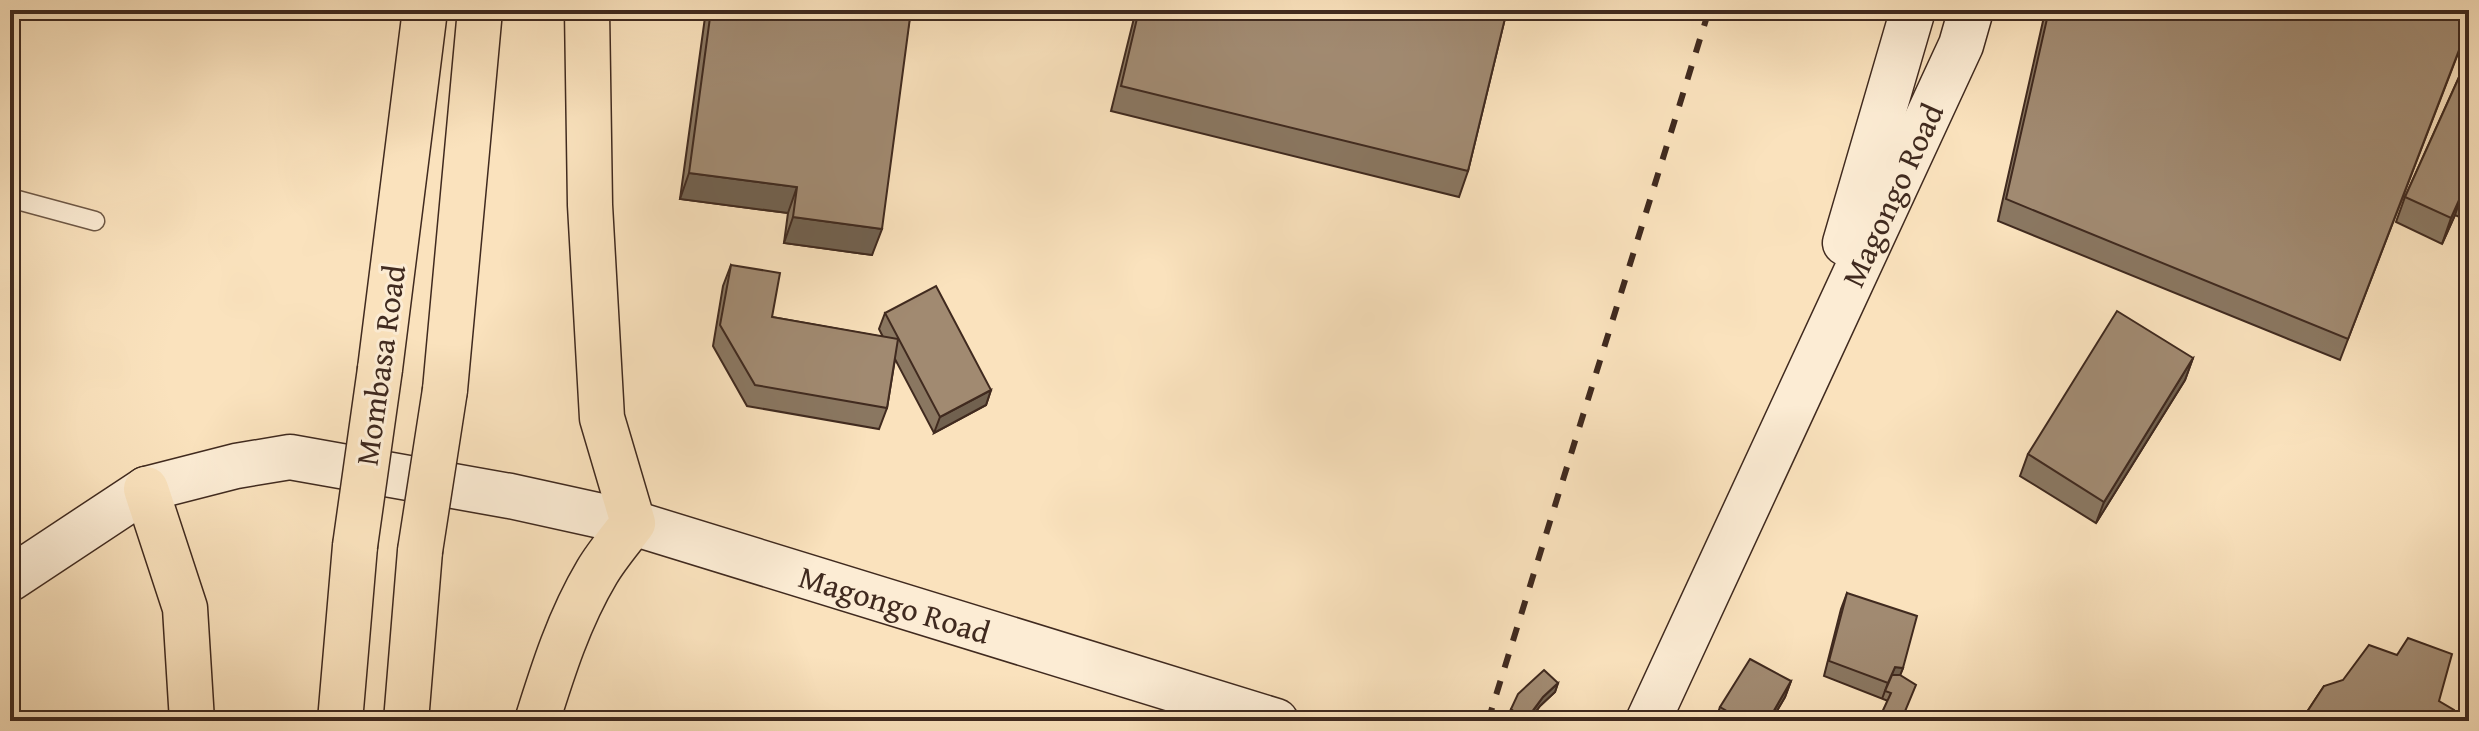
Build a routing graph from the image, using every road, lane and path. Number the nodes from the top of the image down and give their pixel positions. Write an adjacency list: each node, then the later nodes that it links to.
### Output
1 (425, 10): 13 (highway, Mombasa Road, bridge)
2 (480, 10): 14 (highway, Mombasa Road, bridge)
3 (587, 10): 10 (highway)
4 (1913, 10): 8 (main road, Magongo Road)
5 (1971, 10): 8 (main road, Magongo Road)
6 (10, 198): 7 (lane)
7 (95, 221)
8 (1807, 376): 17 (main road, Magongo Road)
9 (146, 489): 10 (main road, Magongo Road); 11 (main road, Magongo Road); 12 (highway)
10 (633, 523): 15 (highway); 16 (main road, Magongo Road)
11 (10, 579)
12 (192, 721)
13 (340, 721)
14 (406, 721)
15 (537, 721)
16 (1276, 721)
17 (1648, 721)

